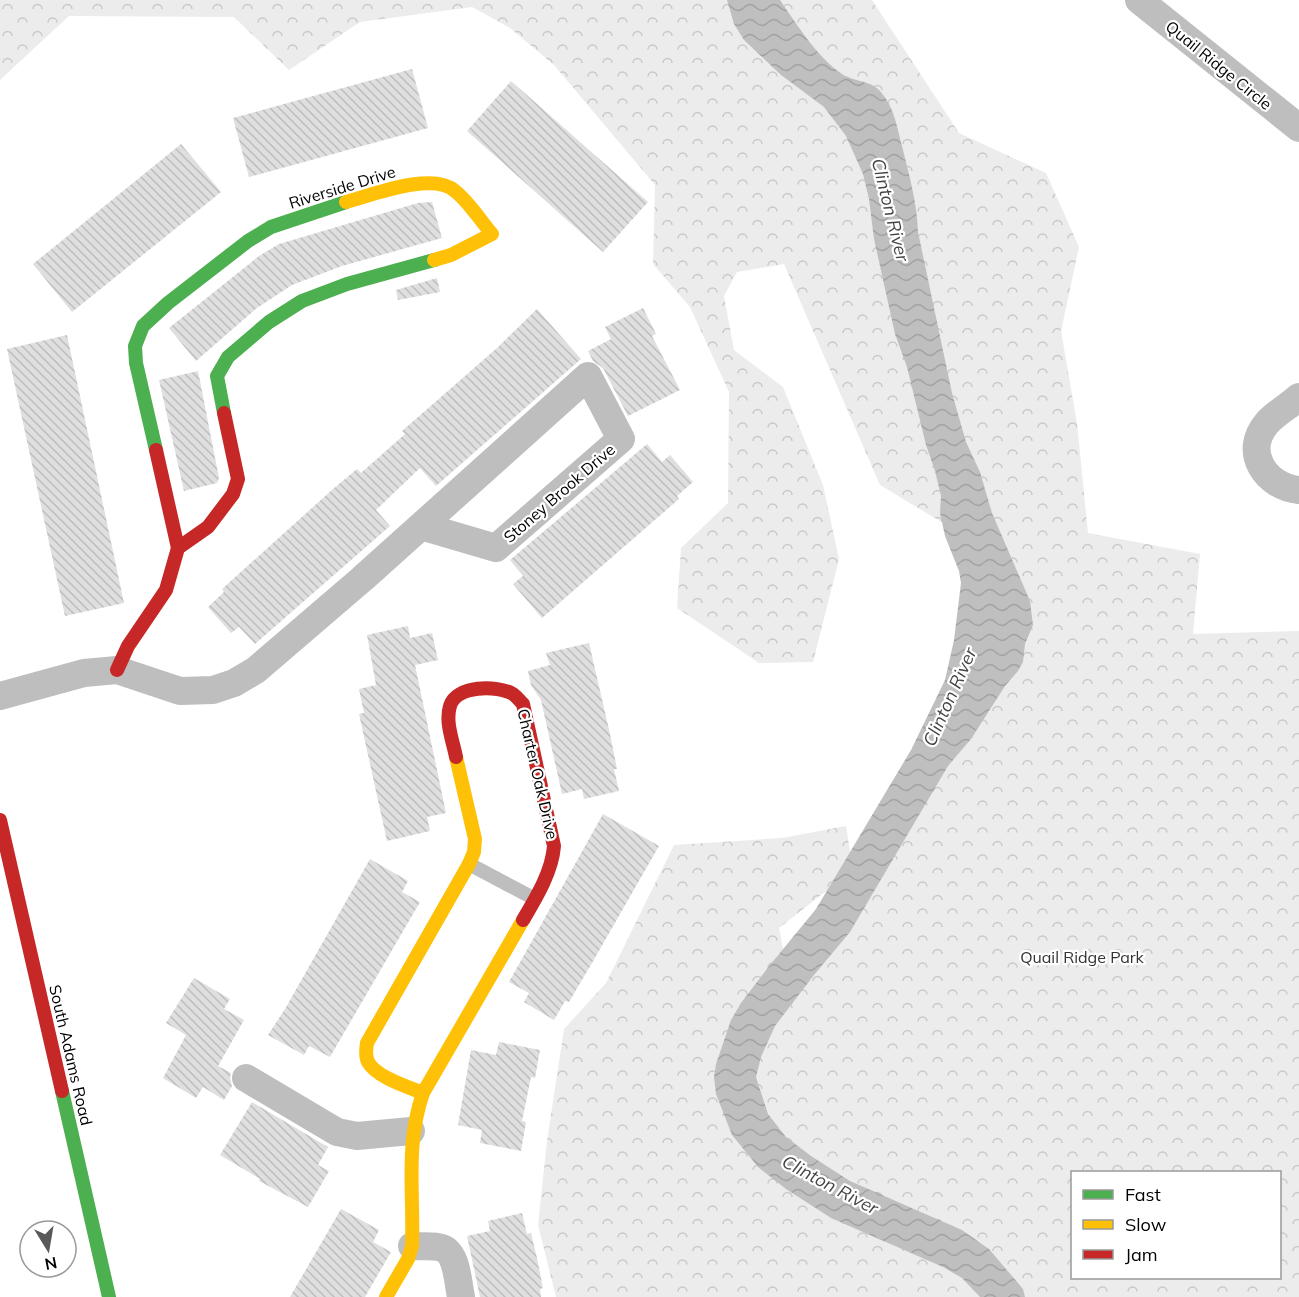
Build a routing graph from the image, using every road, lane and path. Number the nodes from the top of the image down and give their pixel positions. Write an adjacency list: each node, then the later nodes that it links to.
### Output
1 (1139, 0): 2 (street, Quail Ridge Circle)
2 (1299, 128)
3 (1299, 397): 4 (street)
4 (1299, 490)
5 (421, 526): 5 (street, Stoney Brook Drive); 7 (street, Stoney Brook Drive)
6 (178, 548): 6 (street, Riverside Drive); 7 (street, Riverside Drive)
7 (117, 670): 8 (street, Stoney Brook Drive)
8 (0, 696)
9 (0, 820): 16 (street, South Adams Road)
10 (469, 864): 11 (lane); 11 (street, Charter Oak Drive); 13 (street, Charter Oak Drive)
11 (535, 899): 13 (street, Charter Oak Drive)
12 (246, 1078): 14 (street)
13 (423, 1094): 14 (street, Charter Oak Drive)
14 (411, 1131): 15 (street, Charter Oak Drive)
15 (412, 1246): 17 (street, Charter Oak Drive); 18 (street)
16 (109, 1297)
17 (386, 1297)
18 (461, 1297)

